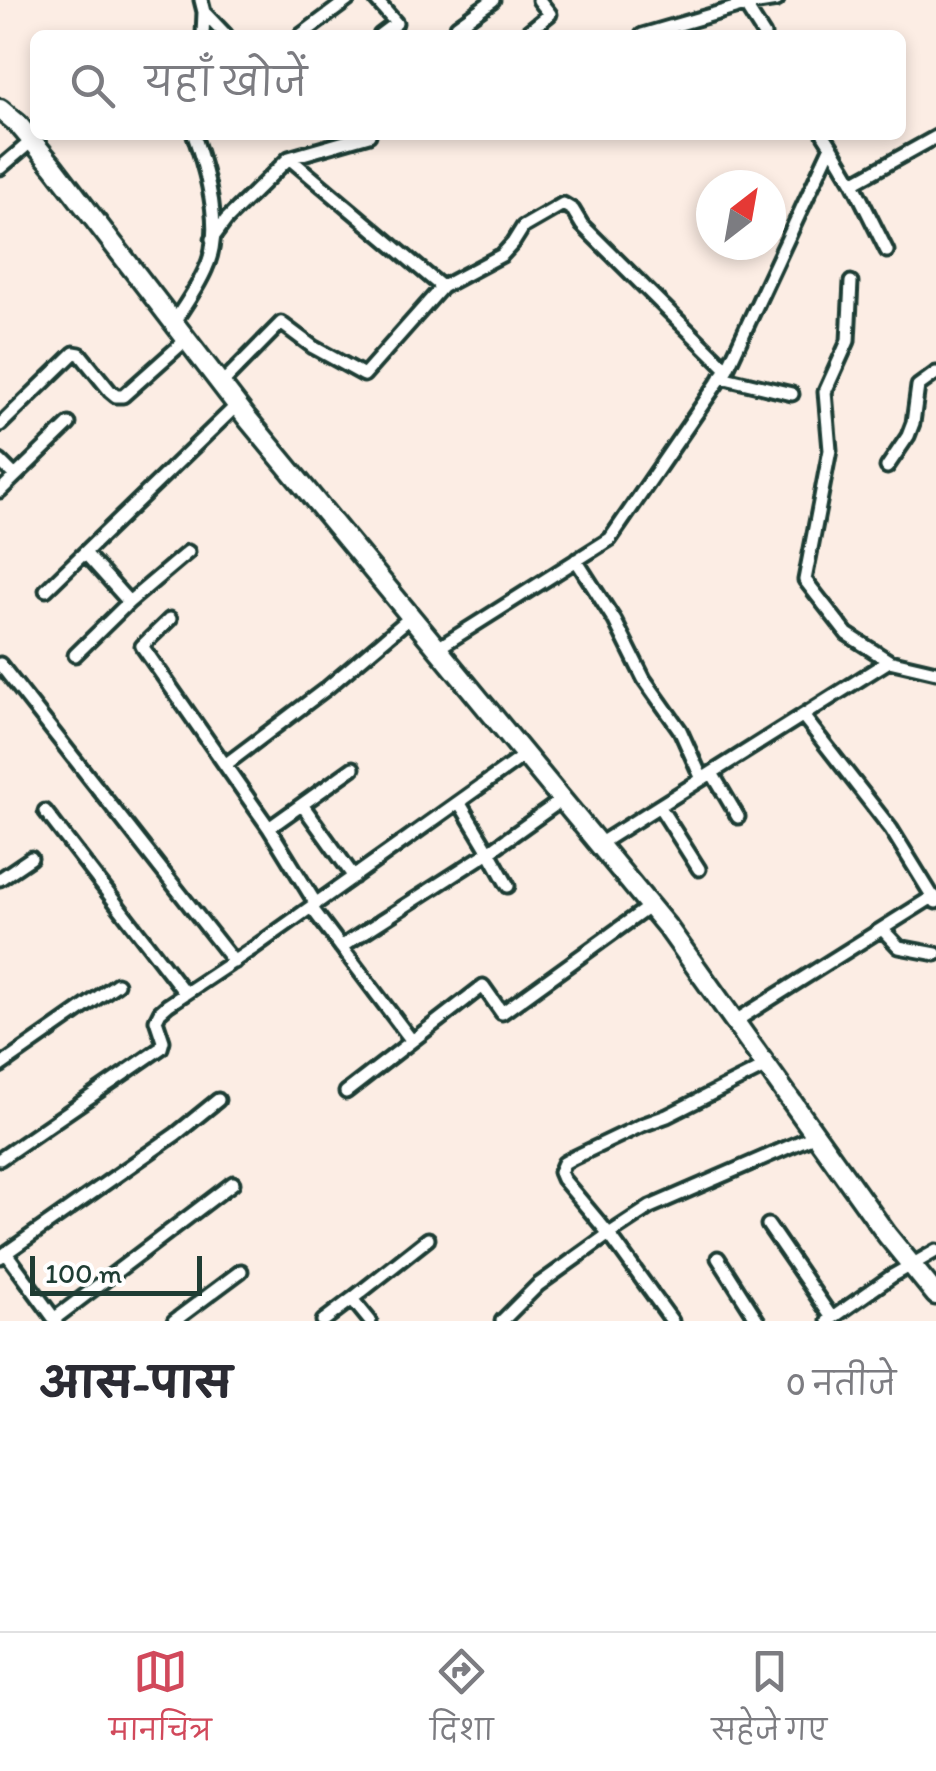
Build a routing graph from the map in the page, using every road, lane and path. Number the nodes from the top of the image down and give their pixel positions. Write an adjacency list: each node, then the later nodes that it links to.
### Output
1 (348, 0): 9 (street)
2 (376, 0): 10 (street)
3 (493, 0): 11 (street)
4 (539, 0): 12 (street)
5 (777, 0): 6 (street)
6 (745, 2): 13 (street); 14 (street)
7 (203, 6): 8 (street)
8 (222, 30)
9 (308, 30)
10 (387, 30)
11 (460, 30)
12 (530, 30)
13 (658, 30)
14 (761, 30)
15 (0, 109): 16 (street)
16 (30, 134)
17 (936, 137): 25 (street)
18 (33, 140): 24 (street)
19 (37, 140): 30 (street)
20 (196, 140): 26 (street)
21 (352, 140): 23 (street)
22 (828, 140): 25 (street); 33 (street)
23 (289, 158): 26 (street); 29 (street)
24 (0, 168)
25 (853, 182): 27 (street)
26 (212, 239): 30 (street)
27 (887, 252)
28 (851, 282): 52 (street)
29 (442, 287): 33 (street); 34 (street)
30 (174, 322): 31 (street)
31 (186, 339): 34 (street); 38 (street)
32 (936, 372): 40 (street)
33 (724, 373): 35 (street); 45 (street)
34 (221, 384): 36 (street)
35 (792, 394)
36 (237, 405): 43 (street); 48 (street)
37 (69, 424): 41 (street)
38 (0, 426)
39 (0, 462): 41 (street)
40 (886, 467)
41 (15, 476): 42 (street)
42 (0, 491)
43 (85, 552): 46 (street); 47 (street)
44 (188, 552): 47 (street)
45 (576, 560): 50 (street); 59 (street)
46 (46, 590)
47 (129, 602): 51 (street)
48 (412, 616): 50 (street); 57 (street)
49 (170, 619): 57 (street)
50 (438, 648): 56 (street)
51 (74, 655)
52 (889, 662): 54 (street); 55 (street)
53 (0, 664): 80 (street)
54 (934, 669)
55 (803, 716): 59 (street); 74 (street)
56 (526, 754): 60 (street); 61 (street)
57 (225, 765): 66 (street)
58 (353, 768): 62 (street)
59 (707, 776): 63 (street); 65 (street)
60 (563, 799): 67 (street); 68 (street)
61 (460, 802): 68 (street); 71 (street)
62 (303, 806): 66 (street); 71 (street)
63 (659, 806): 67 (street); 70 (street)
64 (45, 812): 82 (street)
65 (738, 816)
66 (269, 828): 75 (street)
67 (599, 844): 76 (street)
68 (489, 852): 73 (street); 78 (street)
69 (31, 858): 72 (street)
70 (698, 869)
71 (354, 877): 75 (street)
72 (0, 880)
73 (508, 886)
74 (935, 899): 77 (street)
75 (314, 905): 78 (street); 80 (street)
76 (650, 906): 83 (street); 84 (street)
77 (882, 929): 79 (street); 83 (street)
78 (341, 947): 84 (street)
79 (936, 954)
80 (234, 962): 82 (street)
81 (117, 984): 85 (street)
82 (185, 993): 90 (street)
83 (734, 1022): 86 (street)
84 (412, 1041): 87 (street)
85 (0, 1066)
86 (766, 1066): 89 (street); 93 (street)
87 (346, 1092)
88 (218, 1100): 96 (street)
89 (816, 1135): 93 (street); 98 (street)
90 (0, 1159)
91 (233, 1183): 102 (street)
92 (768, 1225): 103 (street)
93 (609, 1234): 107 (street); 108 (street)
94 (428, 1240): 101 (street)
95 (936, 1251): 98 (street)
96 (3, 1255): 102 (street)
97 (718, 1258): 109 (street)
98 (911, 1264): 100 (street); 103 (street)
99 (241, 1271): 104 (street)
100 (936, 1295)
101 (352, 1299): 105 (street); 106 (street)
102 (55, 1320)
103 (830, 1320)
104 (174, 1321)
105 (323, 1321)
106 (370, 1321)
107 (502, 1321)
108 (672, 1321)
109 (758, 1321)

